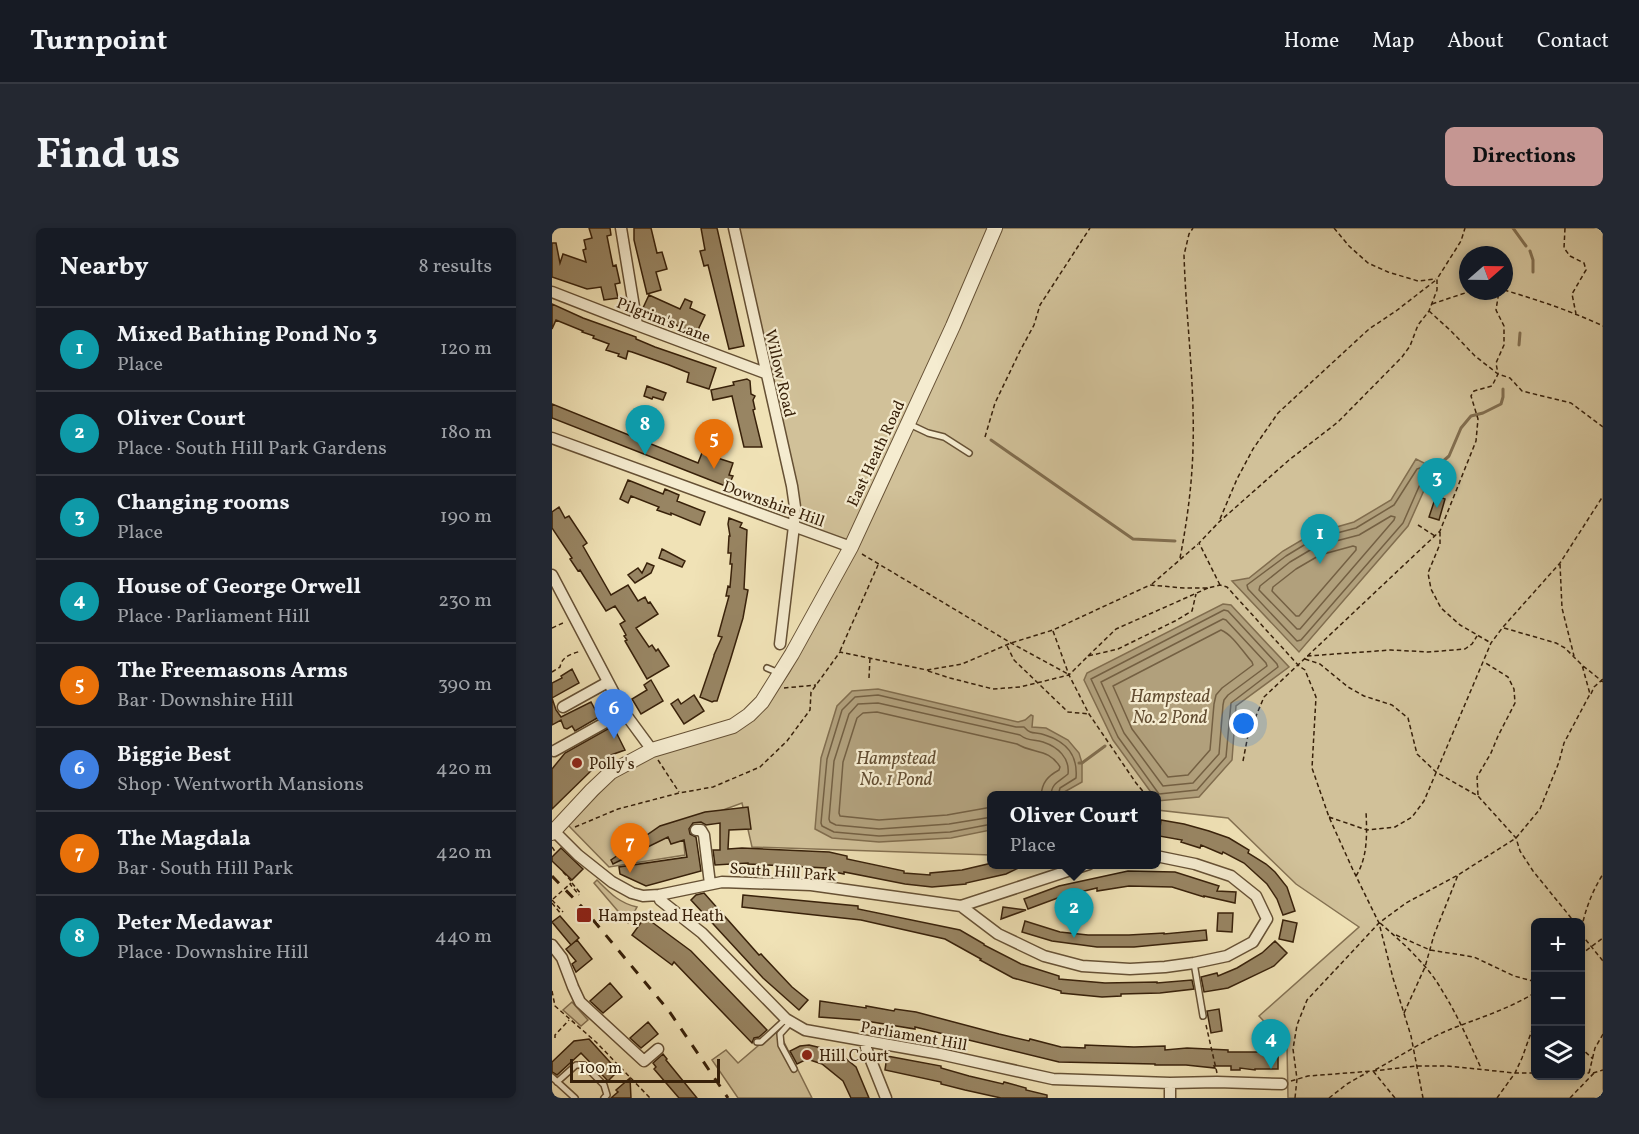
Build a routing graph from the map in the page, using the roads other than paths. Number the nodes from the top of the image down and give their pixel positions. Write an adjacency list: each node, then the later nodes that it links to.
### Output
1 (621, 228): 5 (street)
2 (734, 228): 6 (street, Willow Road)
3 (995, 228): 7 (street, East Heath Road)
4 (552, 292): 5 (street, Pilgrim's Lane)
5 (637, 325): 6 (street, Pilgrim's Lane)
6 (765, 373): 10 (street, Willow Road)
7 (908, 423): 9 (lane); 11 (street, East Heath Road)
8 (552, 438): 10 (street, Downshire Hill)
9 (969, 453)
10 (794, 526): 11 (street, Downshire Hill); 13 (street, Willow Road)
11 (851, 547): 17 (street, East Heath Road)
12 (552, 575): 14 (street)
13 (780, 644)
14 (608, 682): 15 (street); 16 (street)
15 (563, 707)
16 (624, 712): 17 (street); 18 (street)
17 (652, 750): 20 (street, East Heath Road)
18 (554, 751)
19 (696, 830): 23 (street)
20 (553, 831): 24 (street, South Hill Park)
21 (1161, 856): 27 (street)
22 (1074, 869): 25 (street)
23 (710, 884): 24 (street, South Hill Park); 25 (street, South Hill Park)
24 (659, 895): 29 (street, Parliament Hill)
25 (961, 906): 27 (street)
26 (552, 945): 32 (street)
27 (1194, 963): 28 (lane)
28 (1203, 1016)
29 (788, 1021): 30 (lane); 31 (street, Parliament Hill); 33 (lane)
30 (758, 1042)
31 (866, 1042): 36 (street, Parliament Hill); 40 (street)
32 (658, 1049)
33 (794, 1069)
34 (552, 1077): 35 (lane)
35 (557, 1082): 38 (lane); 39 (lane)
36 (1170, 1083): 37 (street, Parliament Hill); 41 (street)
37 (1282, 1084)
38 (575, 1098)
39 (604, 1098)
40 (886, 1098)
41 (1170, 1098)

